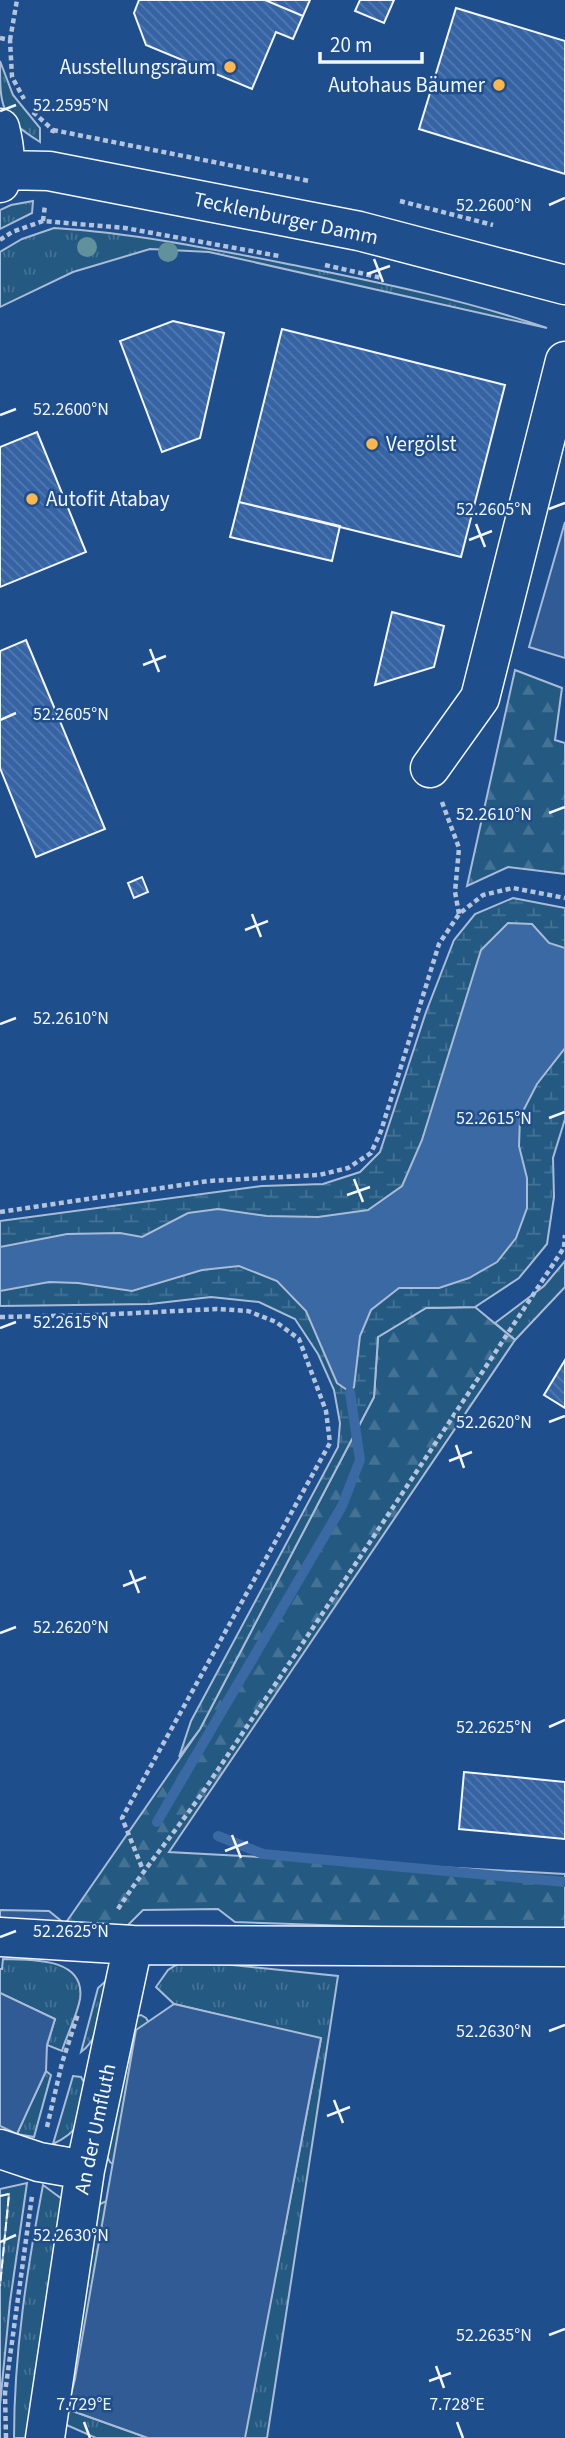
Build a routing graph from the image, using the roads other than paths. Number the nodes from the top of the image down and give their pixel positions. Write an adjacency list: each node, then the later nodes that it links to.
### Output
1 (0, 128): 2 (street)
2 (2, 176): 3 (street, Tecklenburger Damm)
3 (565, 285)
4 (565, 361): 5 (street)
5 (430, 768)
6 (0, 1937): 7 (street)
7 (115, 1943): 8 (street); 10 (street, An der Umfluth)
8 (565, 1947)
9 (0, 2149): 10 (street)
10 (85, 2170): 11 (street, An der Umfluth)
11 (44, 2438)

